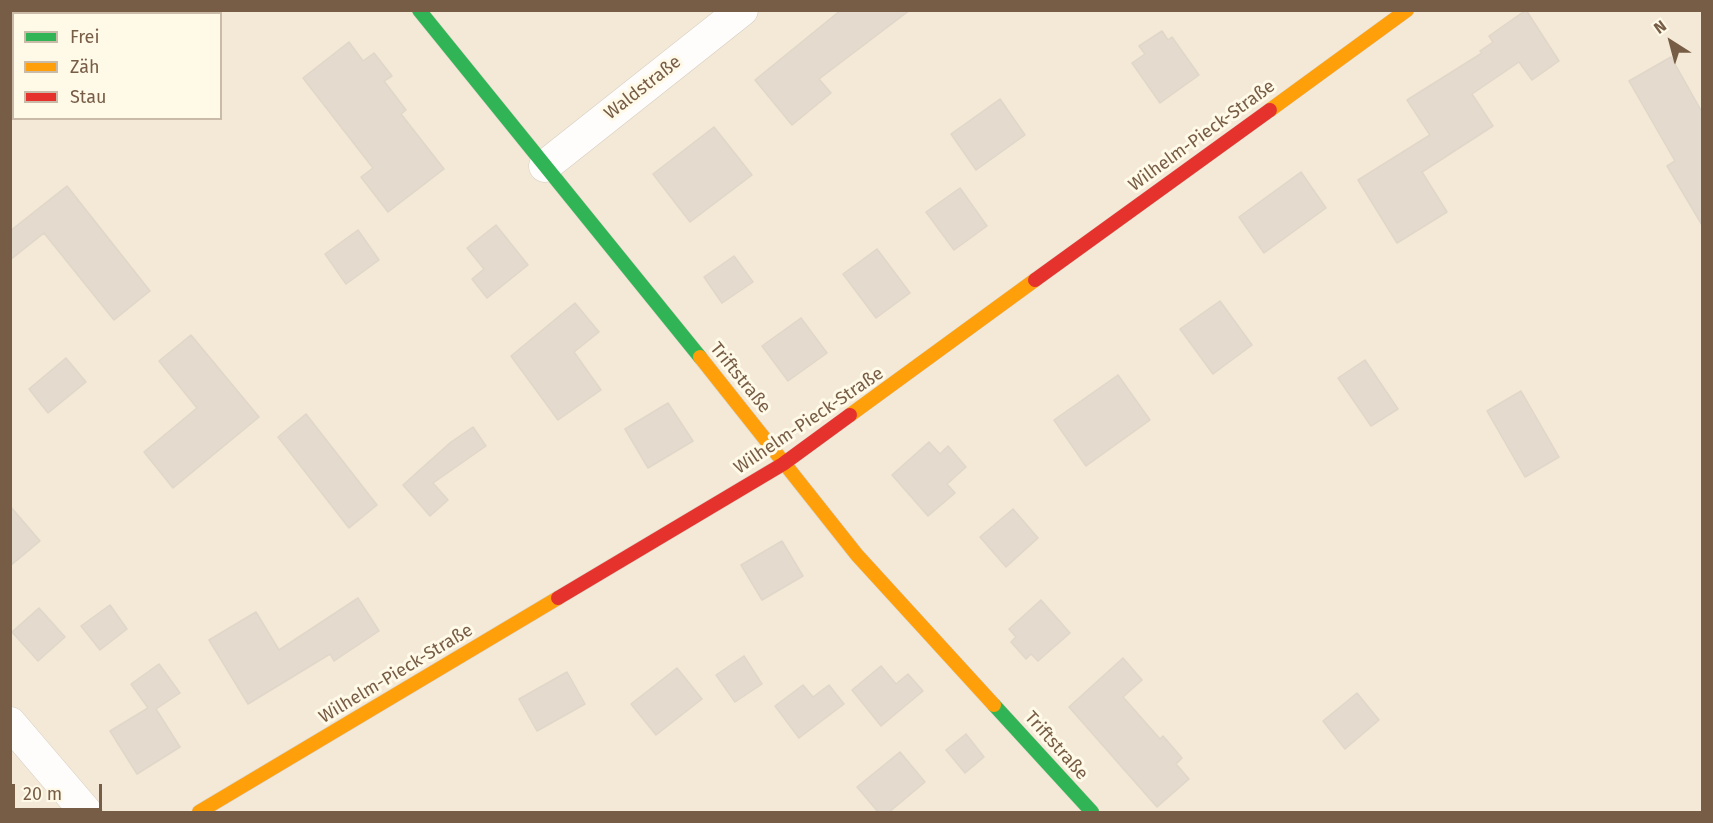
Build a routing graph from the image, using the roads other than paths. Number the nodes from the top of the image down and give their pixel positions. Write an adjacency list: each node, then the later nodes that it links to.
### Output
1 (420, 10): 4 (street, Triftstraße)
2 (742, 10): 4 (street, Waldstraße)
3 (1407, 10): 5 (street, Wilhelm-Pieck-Straße)
4 (545, 166): 5 (street, Triftstraße)
5 (783, 464): 8 (street, Wilhelm-Pieck-Straße); 9 (street, Triftstraße)
6 (10, 723): 7 (street)
7 (86, 813)
8 (199, 813)
9 (1092, 813)

